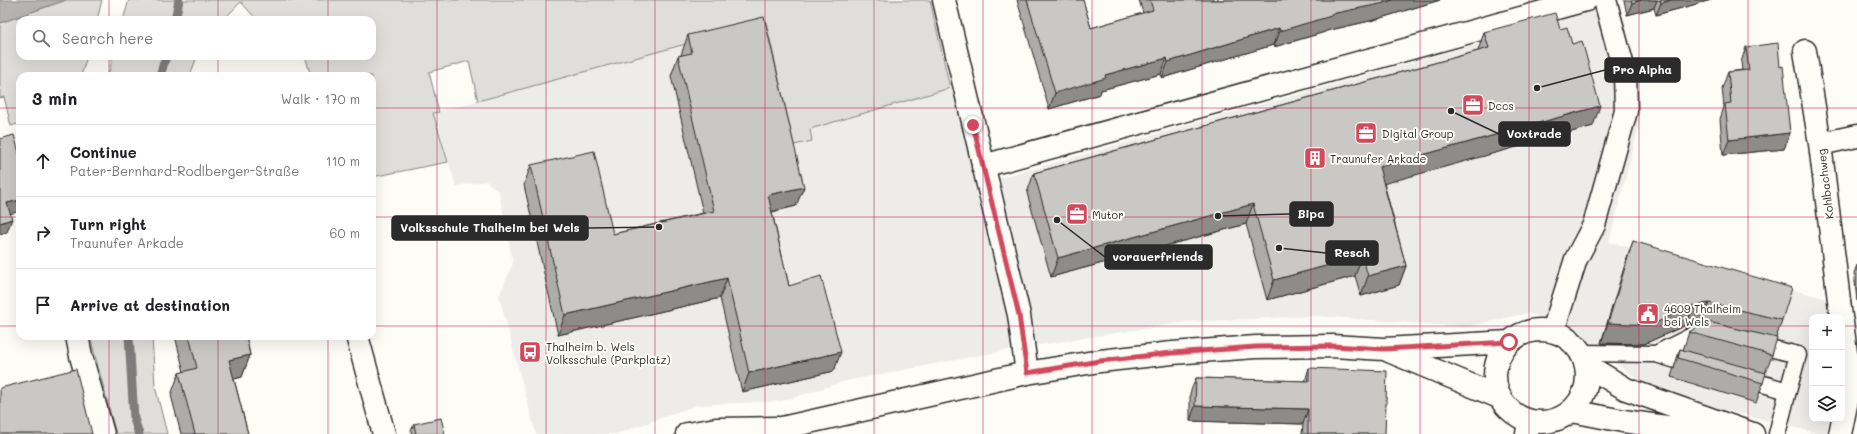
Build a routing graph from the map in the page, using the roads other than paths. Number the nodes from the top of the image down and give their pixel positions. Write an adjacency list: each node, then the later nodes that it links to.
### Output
1 (944, 0): 7 (street)
2 (1586, 0): 7 (street)
3 (1605, 0): 9 (street)
4 (1805, 51): 6 (street, Kohlbachweg)
5 (1857, 136): 6 (street)
6 (1820, 144): 8 (street, Kohlbachweg)
7 (983, 166): 18 (street)
8 (1841, 314)
9 (1553, 331): 12 (street); 16 (street)
10 (78, 340): 25 (street)
11 (358, 340): 26 (street)
12 (1509, 342): 14 (street); 21 (street)
13 (1845, 345): 31 (street)
14 (1384, 349): 18 (street); 21 (street)
15 (1656, 354): 16 (lane); 17 (lane); 20 (lane)
16 (1584, 359): 22 (street); 29 (street)
17 (1708, 369)
18 (1027, 373): 24 (street)
19 (1730, 375): 20 (lane)
20 (1788, 391): 30 (lane)
21 (1499, 397): 23 (street)
22 (1572, 411): 23 (street); 28 (street)
23 (1528, 428)
24 (773, 431): 27 (street)
25 (104, 434)
26 (384, 434)
27 (687, 434)
28 (1718, 434)
29 (1753, 434)
30 (1777, 434)
31 (1840, 434)

